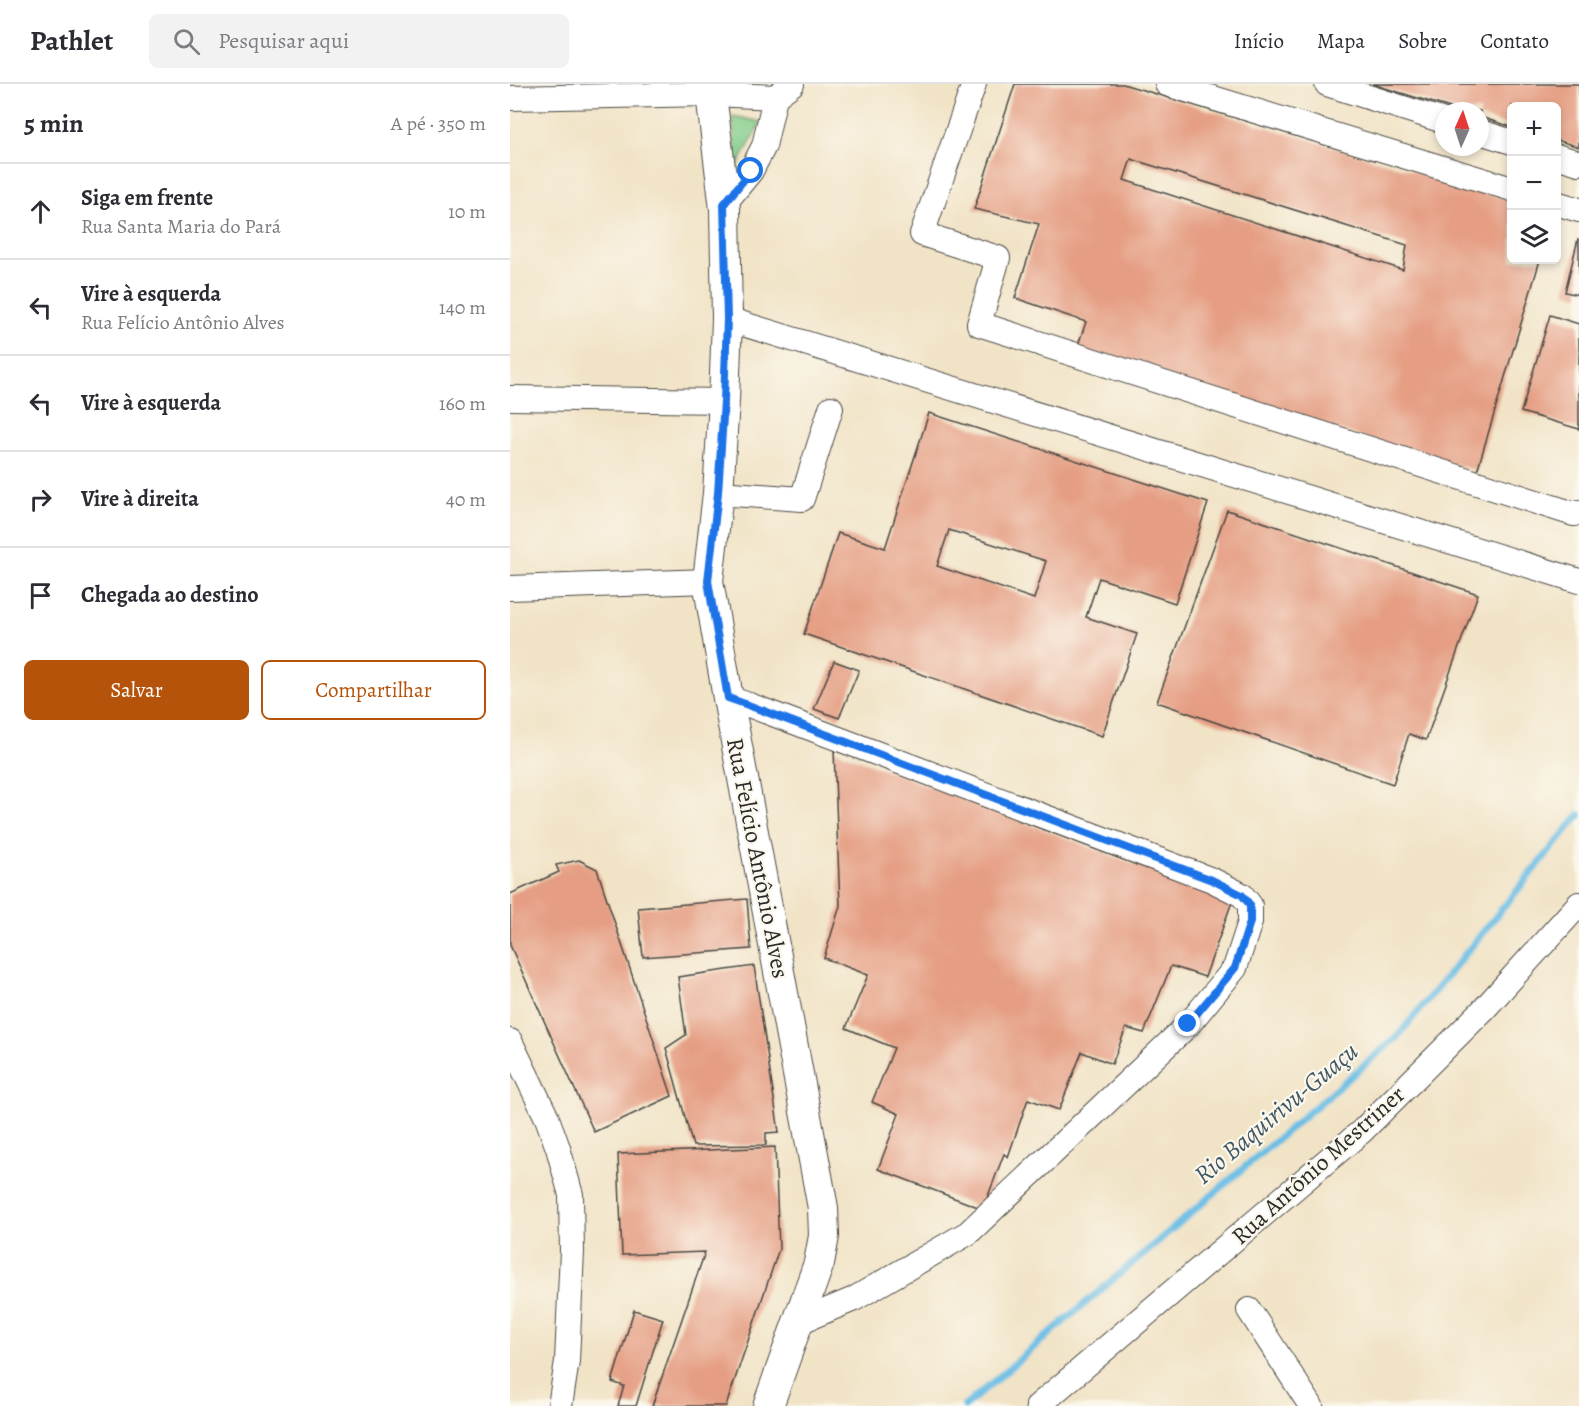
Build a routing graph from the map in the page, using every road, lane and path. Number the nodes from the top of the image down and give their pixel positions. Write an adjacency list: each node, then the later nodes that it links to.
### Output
1 (974, 84): 21 (street)
2 (1167, 84): 12 (street)
3 (1327, 84): 7 (street)
4 (711, 89): 5 (street); 6 (street); 13 (main road, Rua Felício Antônio Alves)
5 (784, 91): 13 (street)
6 (510, 98)
7 (1435, 118)
8 (1489, 135): 9 (street)
9 (1507, 140)
10 (1561, 157): 11 (street)
11 (1579, 163)
12 (1507, 187)
13 (724, 204): 16 (main road, Rua Felício Antônio Alves)
14 (1561, 204): 15 (street)
15 (1579, 210)
16 (727, 319): 18 (main road, Rua Felício Antônio Alves); 23 (street)
17 (510, 398): 18 (street)
18 (724, 401): 20 (main road, Rua Felício Antônio Alves)
19 (831, 408): 20 (street)
20 (718, 493): 22 (main road, Rua Felício Antônio Alves)
21 (1579, 512)
22 (708, 581): 24 (street); 25 (main road, Rua Felício Antônio Alves)
23 (1579, 581)
24 (510, 588)
25 (728, 698): 29 (main road, Rua Felício Antônio Alves); 29 (street)
26 (1579, 904): 32 (street, Rua Antônio Mestriner)
27 (510, 1041): 30 (street)
28 (1250, 1310): 33 (street)
29 (799, 1322): 31 (main road, Rua Felício Antônio Alves)
30 (560, 1406)
31 (768, 1406)
32 (1038, 1406)
33 (1311, 1406)

